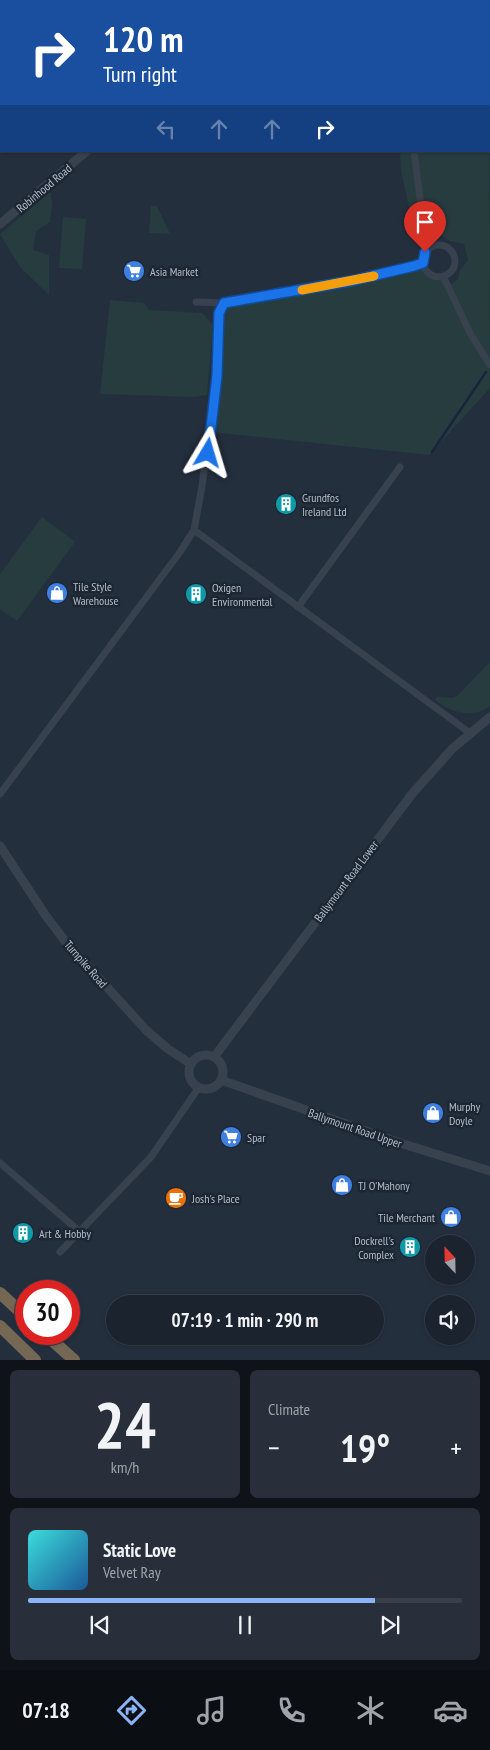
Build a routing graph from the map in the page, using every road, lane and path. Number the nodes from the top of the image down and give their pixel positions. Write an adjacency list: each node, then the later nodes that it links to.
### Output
1 (86, 152): 3 (street, Robinhood Road)
2 (414, 152): 4 (street)
3 (0, 224)
4 (433, 245): 5 (street); 6 (street)
5 (423, 263): 6 (street); 8 (street)
6 (444, 276): 9 (street)
7 (196, 302): 8 (street)
8 (224, 303): 11 (street)
9 (490, 365)
10 (400, 468): 12 (street)
11 (194, 530): 12 (street); 15 (street)
12 (298, 607): 14 (street)
13 (490, 717): 14 (street, Ballymount Road Lower)
14 (470, 733): 17 (street, Ballymount Road Lower)
15 (0, 794)
16 (0, 846): 18 (street, Turnpike Road)
17 (214, 1057): 18 (street); 19 (street)
18 (191, 1064): 20 (street)
19 (221, 1080): 20 (street); 22 (street, Ballymount Road Upper)
20 (199, 1087): 23 (street)
21 (0, 1163): 23 (street)
22 (490, 1171)
23 (79, 1232): 24 (street)
24 (60, 1252)
25 (0, 1293): 26 (highway)
26 (15, 1307)
27 (0, 1326): 29 (highway)
28 (57, 1345): 30 (highway)
29 (35, 1360)
30 (74, 1360)

